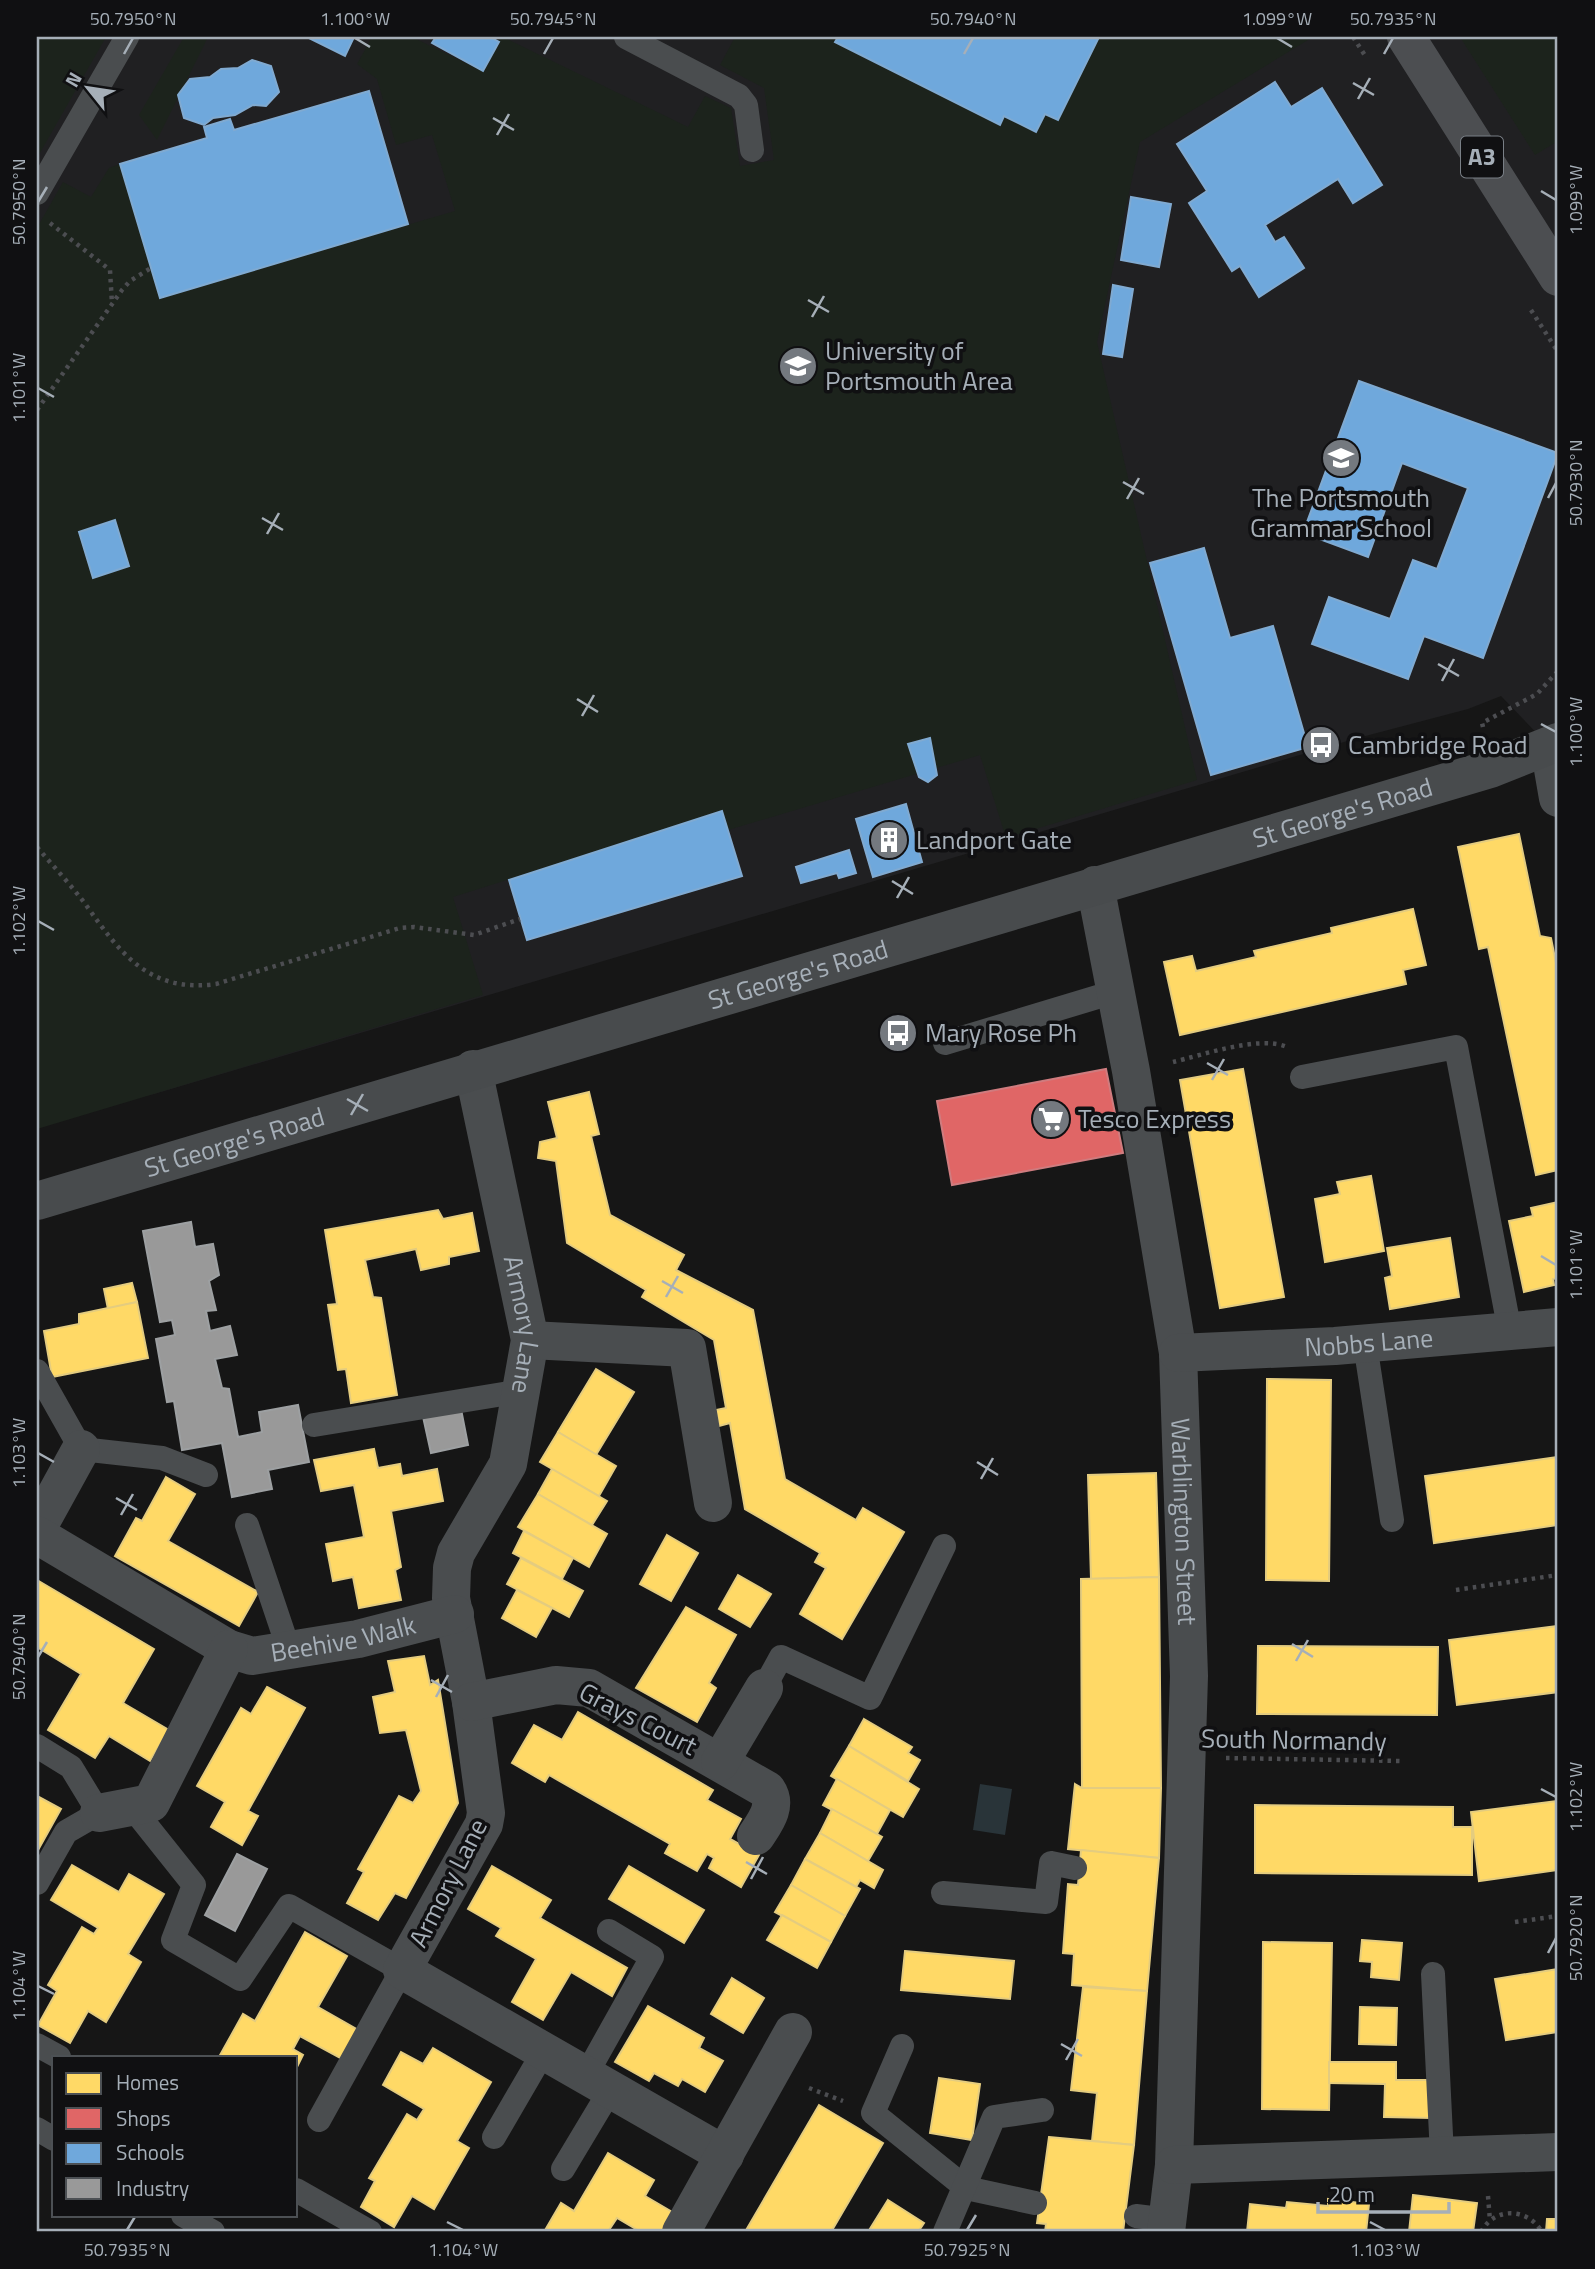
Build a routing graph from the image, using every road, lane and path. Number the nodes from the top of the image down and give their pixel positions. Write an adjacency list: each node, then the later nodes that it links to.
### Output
1 (127, 37): 5 (lane)
2 (626, 37): 4 (lane)
3 (1406, 37): 8 (main road, A3)
4 (752, 150)
5 (37, 193)
6 (47, 221): 9 (path)
7 (151, 268): 9 (path)
8 (1558, 277)
9 (112, 305): 10 (path)
10 (37, 410)
11 (1554, 744): 12 (street); 14 (main road, St George's Road)
12 (1558, 798)
13 (37, 847): 15 (path)
14 (1095, 885): 16 (street, Warblington Street); 18 (main road, St George's Road)
15 (520, 919)
16 (1114, 992): 17 (lane); 19 (street, Warblington Street)
17 (945, 1043)
18 (473, 1069): 21 (main road, St George's Road); 24 (street, Armory Lane)
19 (1131, 1071): 20 (path); 26 (street, Warblington Street)
20 (1302, 1077): 23 (lane)
21 (37, 1201)
22 (1558, 1327): 23 (street, Nobbs Lane)
23 (1510, 1332): 25 (street, Nobbs Lane)
24 (530, 1340): 28 (street, Armory Lane); 32 (street)
25 (1365, 1344): 26 (street, Nobbs Lane); 33 (lane)
26 (1178, 1353): 46 (street, Warblington Street)
27 (37, 1371): 30 (lane)
28 (522, 1391): 29 (lane); 40 (street, Armory Lane)
29 (314, 1426)
30 (81, 1449): 31 (lane); 35 (street)
31 (206, 1475)
32 (713, 1503)
33 (1392, 1521)
34 (247, 1525): 42 (lane)
35 (37, 1529)
36 (37, 1535): 41 (street, Beehive Walk)
37 (944, 1546): 43 (lane)
38 (1558, 1575): 39 (path)
39 (1456, 1590)
40 (455, 1614): 42 (street, Beehive Walk); 44 (street, Armory Lane)
41 (229, 1649): 42 (street, Beehive Walk); 49 (street)
42 (289, 1650)
43 (764, 1688): 48 (street, Grays Court)
44 (471, 1702): 48 (street, Grays Court); 57 (street, Armory Lane)
45 (37, 1746): 49 (lane)
46 (1187, 1757): 47 (path, South Normandy); 73 (street, Warblington Street)
47 (1401, 1761)
48 (720, 1762): 50 (street, Grays Court)
49 (115, 1810): 52 (lane); 57 (lane)
50 (756, 1836)
51 (1075, 1868): 53 (lane)
52 (37, 1883)
53 (943, 1893)
54 (1558, 1916): 55 (path)
55 (1515, 1922)
56 (609, 1931): 65 (lane)
57 (402, 1970): 62 (street, Armory Lane); 68 (lane)
58 (1433, 1975): 72 (lane)
59 (793, 2032): 64 (street)
60 (37, 2045): 63 (lane)
61 (902, 2046): 67 (lane)
62 (544, 2051): 65 (street, Armory Lane); 69 (lane)
63 (57, 2056)
64 (770, 2073): 67 (path); 71 (street)
65 (598, 2082): 71 (street, Armory Lane); 74 (lane)
66 (1042, 2110): 75 (lane)
67 (873, 2113): 75 (lane)
68 (319, 2120)
69 (494, 2137)
70 (1558, 2152): 72 (street)
71 (724, 2155): 82 (street)
72 (1442, 2155): 73 (street)
73 (1174, 2165): 79 (street, Warblington Street)
74 (563, 2169)
75 (966, 2188): 77 (lane); 83 (lane)
76 (298, 2191): 81 (lane)
77 (1035, 2203)
78 (185, 2216): 80 (lane)
79 (1157, 2222)
80 (213, 2232)
81 (370, 2232)
82 (681, 2232)
83 (945, 2232)
84 (1481, 2232): 85 (path)
85 (1542, 2232)

